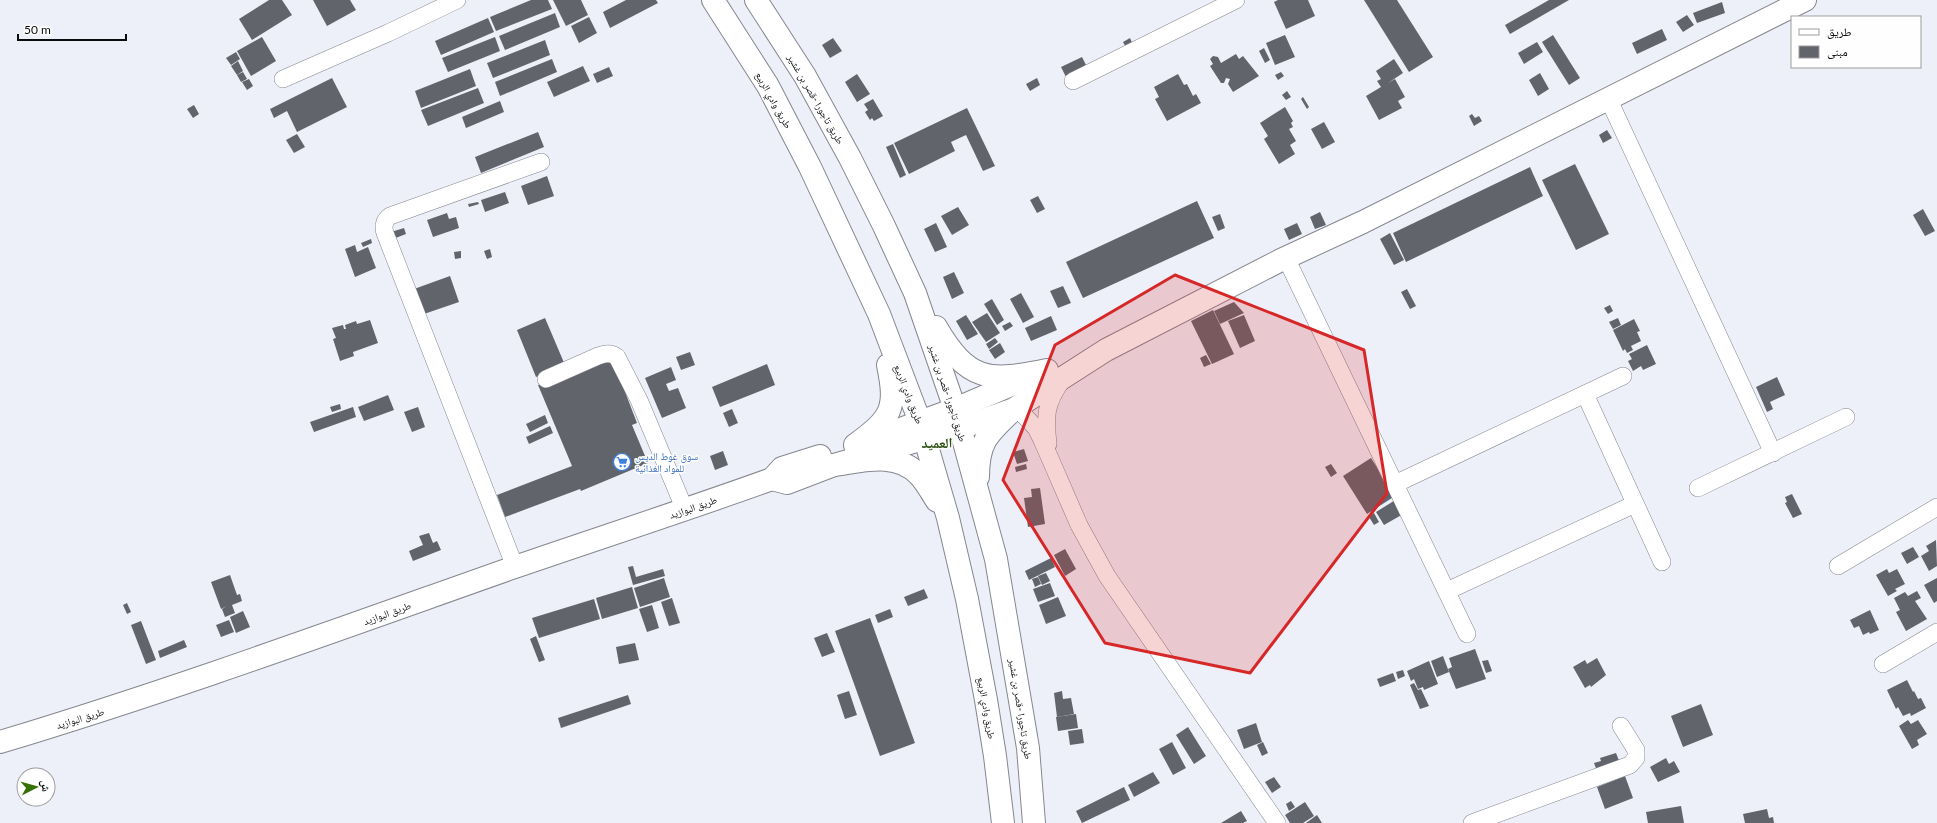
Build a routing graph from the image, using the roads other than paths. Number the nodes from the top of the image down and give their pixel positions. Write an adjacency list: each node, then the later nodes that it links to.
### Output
1 (457, 0): 6 (street)
2 (714, 0): 12 (main road, طريق وادي الربيع)
3 (756, 0): 11 (main road, طريق تاجورا -قصر بن غشير)
4 (1236, 0): 7 (street)
5 (1806, 0): 8 (main road)
6 (283, 78)
7 (1073, 81)
8 (1608, 98): 10 (main road); 22 (street)
9 (541, 162): 35 (street)
10 (1286, 258): 13 (main road); 26 (street)
11 (915, 293): 13 (main road); 19 (main road, طريق تاجورا -قصر بن غشير)
12 (879, 314): 20 (main road, طريق وادي الربيع); 21 (main road)
13 (1055, 374): 17 (main road); 19 (main road); 23 (street)
14 (1622, 376): 16 (street)
15 (546, 379): 31 (street)
16 (1585, 394): 26 (street); 29 (street)
17 (1015, 408): 19 (main road); 23 (street); 28 (main road)
18 (1846, 417): 22 (street)
19 (958, 418): 20 (main road); 28 (main road, طريق تاجورا -قصر بن غشير)
20 (923, 430): 21 (main road); 24 (main road); 32 (main road, طريق وادي الربيع)
21 (855, 445): 25 (main road)
22 (1773, 453): 27 (street)
23 (1049, 454): 44 (street)
24 (834, 465): 25 (main road); 32 (main road)
25 (772, 479): 31 (main road, طريق البوازيد)
26 (1395, 484): 36 (street)
27 (1698, 488)
28 (978, 496): 43 (main road, طريق تاجورا -قصر بن غشير)
29 (1635, 504): 33 (street); 36 (street)
30 (1937, 508): 34 (street)
31 (685, 510): 35 (main road, طريق البوازيد)
32 (948, 518): 42 (main road, طريق وادي الربيع)
33 (1662, 562)
34 (1838, 566)
35 (515, 567): 41 (main road, طريق البوازيد)
36 (1447, 591): 38 (street)
37 (1937, 632): 39 (street)
38 (1467, 634)
39 (1883, 664)
40 (1621, 726): 45 (street)
41 (0, 742)
42 (1003, 823)
43 (1034, 823)
44 (1278, 823)
45 (1472, 823)

